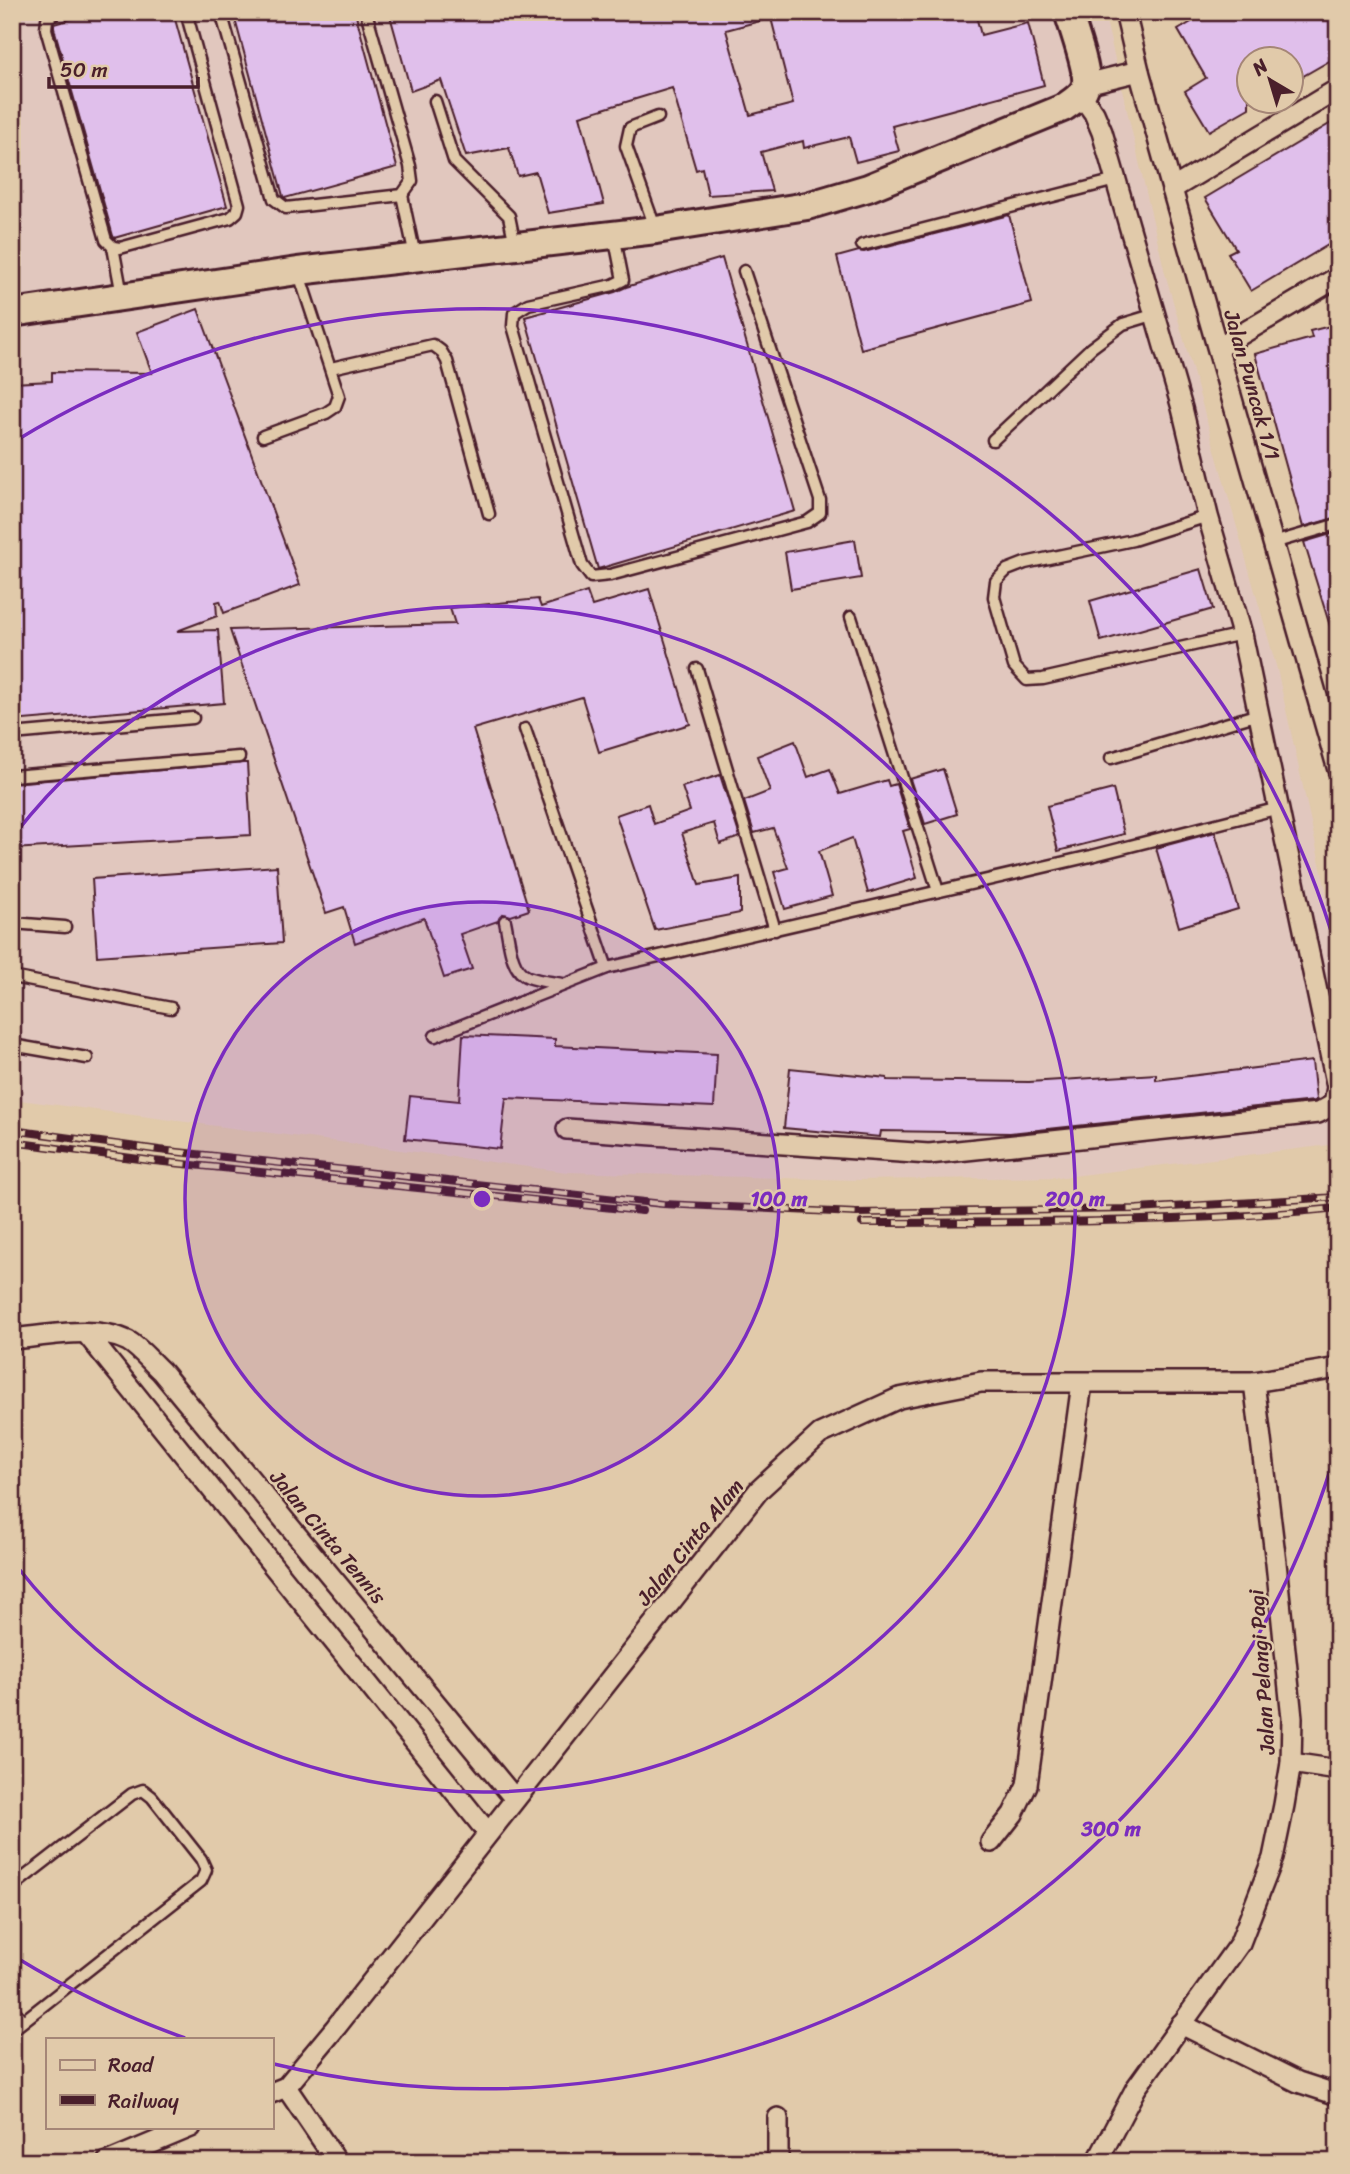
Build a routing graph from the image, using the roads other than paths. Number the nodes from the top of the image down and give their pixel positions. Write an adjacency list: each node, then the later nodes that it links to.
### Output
1 (57, 12): 19 (lane)
2 (186, 12): 19 (lane)
3 (221, 12): 14 (lane)
4 (366, 12): 14 (lane)
5 (1068, 12): 9 (street)
6 (1133, 16): 7 (street, Jalan Puncak 1/1)
7 (1139, 71): 9 (street); 13 (street, Jalan Puncak 1/1)
8 (1338, 89): 13 (street)
9 (1083, 90): 12 (street); 15 (street)
10 (435, 101): 17 (lane)
11 (658, 117): 15 (lane)
12 (1116, 180): 18 (lane); 26 (street)
13 (1172, 189): 27 (street, Jalan Puncak 1/1)
14 (402, 195): 20 (lane)
15 (656, 230): 16 (street)
16 (614, 234): 17 (street); 22 (lane)
17 (516, 245): 20 (street)
18 (862, 245)
19 (113, 247): 24 (lane)
20 (415, 257): 21 (street)
21 (298, 271): 24 (street); 28 (lane)
22 (744, 271)
23 (1338, 277): 27 (street)
24 (122, 297): 25 (street)
25 (12, 313)
26 (1156, 314): 30 (lane); 32 (street)
27 (1218, 348): 34 (street, Jalan Puncak 1/1)
28 (331, 368): 29 (lane); 31 (lane)
29 (263, 436)
30 (993, 440)
31 (489, 514)
32 (1208, 516): 36 (street); 36 (lane)
33 (1338, 524): 34 (lane)
34 (1273, 543): 42 (street, Jalan Puncak 1/1)
35 (851, 618): 48 (lane)
36 (1242, 634): 38 (street)
37 (697, 669): 52 (lane)
38 (1259, 714): 44 (lane); 47 (street)
39 (193, 718): 41 (lane)
40 (525, 729): 53 (lane)
41 (12, 734)
42 (1335, 749): 45 (street, Jalan Puncak 1/1)
43 (239, 757): 46 (lane)
44 (1111, 758)
45 (1338, 770)
46 (12, 776)
47 (1279, 808): 48 (lane); 60 (street)
48 (938, 891): 52 (lane)
49 (505, 921): 55 (lane)
50 (12, 923): 51 (lane)
51 (65, 927)
52 (775, 930): 53 (lane)
53 (607, 968): 55 (lane)
54 (12, 977): 56 (lane)
55 (563, 984): 57 (lane)
56 (172, 1008)
57 (435, 1036)
58 (12, 1045): 59 (lane)
59 (87, 1058)
60 (566, 1129)
61 (86, 1333): 62 (street, Jalan Cinta Tennis); 64 (street, Jalan Cinta Tennis); 67 (street)
62 (12, 1339)
63 (1338, 1368): 65 (street, Jalan Cinta Alam)
64 (161, 1371): 67 (street); 70 (street, Jalan Cinta Tennis)
65 (1254, 1382): 66 (street, Jalan Cinta Alam); 68 (street, Jalan Pelangi Pagi)
66 (1082, 1383): 70 (street, Jalan Cinta Alam); 72 (street)
67 (135, 1393): 71 (street)
68 (1291, 1763): 69 (street); 76 (street, Jalan Pelangi Pagi)
69 (1338, 1770)
70 (516, 1800): 71 (street, Jalan Cinta Alam)
71 (488, 1833): 78 (street, Jalan Cinta Alam)
72 (991, 1842)
73 (12, 1887): 75 (lane)
74 (12, 2008): 75 (lane)
75 (23, 2021): 77 (lane)
76 (1181, 2024): 79 (street); 85 (street, Jalan Pelangi Pagi)
77 (12, 2030)
78 (279, 2090): 83 (street)
79 (1338, 2095)
80 (778, 2118): 84 (street)
81 (189, 2128): 82 (street)
82 (107, 2162)
83 (337, 2162)
84 (774, 2162)
85 (1097, 2162)

